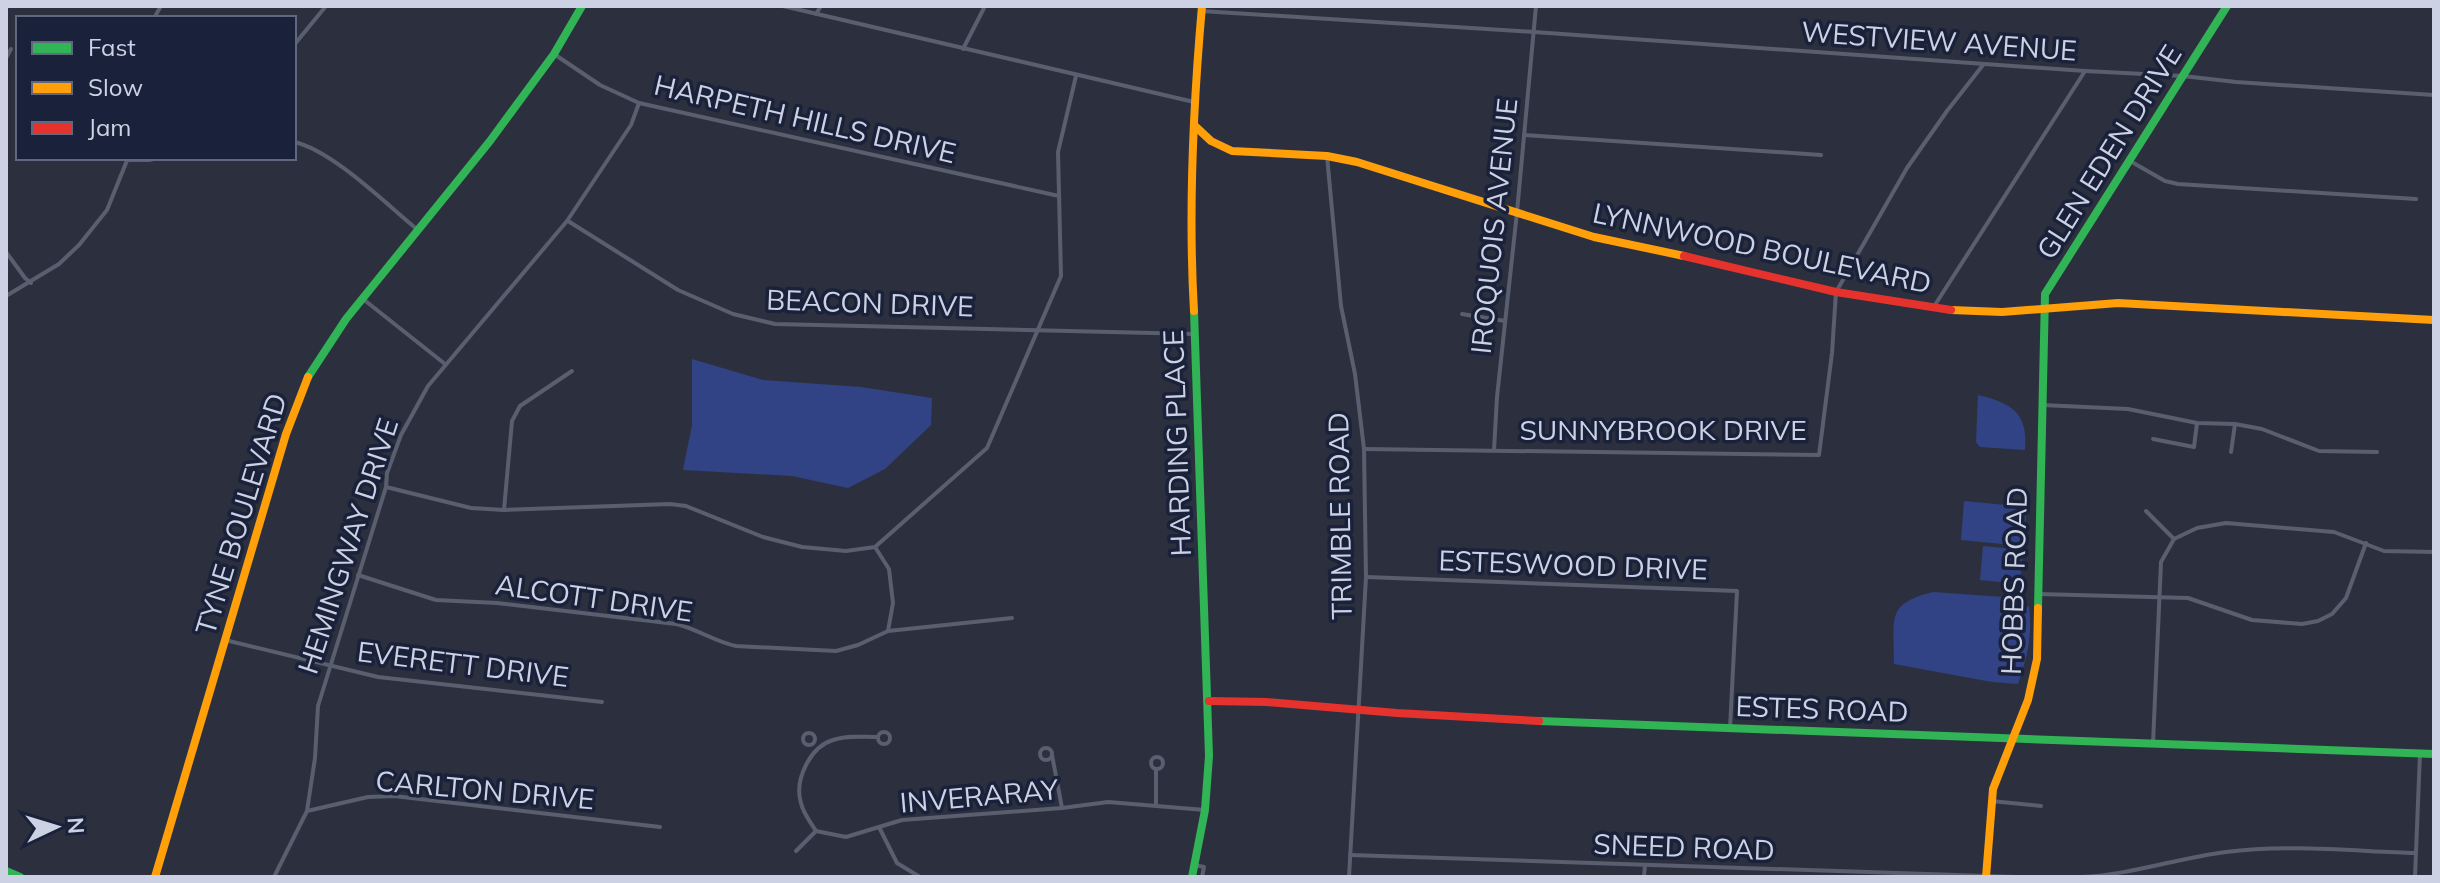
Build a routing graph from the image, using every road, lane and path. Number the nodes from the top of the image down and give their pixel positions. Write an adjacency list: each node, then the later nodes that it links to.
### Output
1 (326, 6): 11 (street)
2 (582, 6): 14 (street, TYNE BOULEVARD)
3 (783, 6): 9 (street)
4 (821, 6): 9 (street)
5 (985, 6): 13 (street)
6 (1536, 6): 10 (street, IROQUOIS AVENUE)
7 (2227, 6): 19 (street, GLEN EDEN DRIVE)
8 (1201, 8): 10 (street, WESTVIEW AVENUE); 21 (street, HARDING PLACE)
9 (816, 14): 13 (street)
10 (1534, 32): 16 (street, WESTVIEW AVENUE); 24 (street, IROQUOIS AVENUE)
11 (296, 43)
12 (11, 49): 15 (street)
13 (963, 49): 18 (street)
14 (554, 54): 22 (street, HARPETH HILLS DRIVE); 34 (street, TYNE BOULEVARD)
15 (6, 58)
16 (1984, 64): 17 (street, WESTVIEW AVENUE); 37 (street, SUNNYBROOK DRIVE)
17 (2085, 71): 19 (street, WESTVIEW AVENUE); 40 (street)
18 (1076, 76): 21 (street); 30 (street)
19 (2183, 76): 20 (street, WESTVIEW AVENUE); 29 (street, GLEN EDEN DRIVE)
20 (2434, 95)
21 (1194, 102): 23 (street, HARDING PLACE)
22 (639, 103): 30 (street, HARPETH HILLS DRIVE); 33 (street, HEMINGWAY DRIVE)
23 (1195, 126): 27 (street, LYNNWOOD BOULEVARD); 47 (street, HARDING PLACE)
24 (1524, 135): 26 (street); 32 (street, IROQUOIS AVENUE)
25 (296, 142): 34 (street)
26 (1821, 155)
27 (1327, 156): 32 (street, LYNNWOOD BOULEVARD); 54 (street, TRIMBLE ROAD)
28 (128, 160): 36 (street)
29 (2130, 161): 31 (street); 41 (street, GLEN EDEN DRIVE)
30 (1059, 196): 46 (street)
31 (2416, 199)
32 (1517, 212): 37 (street, LYNNWOOD BOULEVARD); 44 (street, IROQUOIS AVENUE)
33 (567, 221): 46 (street, BEACON DRIVE); 48 (street, HEMINGWAY DRIVE)
34 (418, 230): 39 (street, TYNE BOULEVARD)
35 (6, 252): 36 (street)
36 (31, 283): 38 (street)
37 (1836, 292): 40 (street, LYNNWOOD BOULEVARD); 55 (street, SUNNYBROOK DRIVE)
38 (6, 296)
39 (363, 299): 48 (street); 71 (street, TYNE BOULEVARD)
40 (1933, 308): 41 (street, LYNNWOOD BOULEVARD)
41 (2043, 308): 43 (street, LYNNWOOD BOULEVARD); 45 (street, GLEN EDEN DRIVE)
42 (1462, 314): 44 (street)
43 (2434, 320)
44 (1505, 321): 55 (street, IROQUOIS AVENUE)
45 (2043, 327): 50 (street, HOBBS ROAD)
46 (1038, 329): 47 (street, BEACON DRIVE); 63 (street)
47 (1195, 334): 73 (street, HARDING PLACE)
48 (445, 364): 58 (street, HEMINGWAY DRIVE)
49 (572, 371): 59 (street)
50 (2042, 405): 51 (street); 67 (street, HOBBS ROAD)
51 (2197, 423): 52 (street); 53 (street)
52 (2235, 424): 56 (street); 57 (street)
53 (2153, 439)
54 (1364, 449): 55 (street, SUNNYBROOK DRIVE); 66 (street, TRIMBLE ROAD)
55 (1494, 450)
56 (2231, 452)
57 (2377, 452)
58 (386, 487): 59 (street); 65 (street, HEMINGWAY DRIVE)
59 (504, 510): 63 (street)
60 (2146, 511): 61 (street)
61 (2174, 539): 62 (street); 68 (street)
62 (2366, 543): 64 (street); 68 (street)
63 (875, 547): 70 (street)
64 (2434, 552)
65 (358, 575): 70 (street, ALCOTT DRIVE); 72 (street, HEMINGWAY DRIVE)
66 (1366, 577): 75 (street, TRIMBLE ROAD); 76 (street, ESTESWOOD DRIVE)
67 (2038, 594): 68 (street); 78 (street, HOBBS ROAD)
68 (2158, 596): 80 (street)
69 (1012, 618): 70 (street, ALCOTT DRIVE)
70 (888, 631)
71 (225, 640): 72 (street, EVERETT DRIVE); 102 (street, TYNE BOULEVARD)
72 (330, 665): 74 (street, EVERETT DRIVE); 91 (street, HEMINGWAY DRIVE)
73 (1209, 701): 75 (street, ESTES ROAD); 90 (street, HARDING PLACE)
74 (602, 702)
75 (1358, 710): 76 (street, ESTES ROAD); 97 (street, TRIMBLE ROAD)
76 (1730, 728): 78 (street, ESTES ROAD)
77 (877, 737): 81 (street)
78 (2014, 738): 80 (street, ESTES ROAD); 86 (street, HOBBS ROAD)
79 (813, 743): 81 (street)
80 (2153, 743): 82 (street, ESTES ROAD)
81 (818, 750): 94 (street)
82 (2420, 753): 83 (street, ESTES ROAD); 96 (street)
83 (2434, 754)
84 (1052, 755): 89 (street)
85 (1156, 769): 87 (street)
86 (1991, 801): 88 (street); 109 (street, HOBBS ROAD)
87 (1156, 805): 89 (street, INVERARAY); 90 (street, INVERARAY)
88 (2041, 806)
89 (1062, 808): 93 (street, INVERARAY)
90 (1205, 810): 98 (street, HARDING PLACE)
91 (307, 811): 92 (street, CARLTON DRIVE); 103 (street, HEMINGWAY DRIVE)
92 (660, 827)
93 (879, 827): 94 (street, INVERARAY); 104 (street)
94 (816, 831): 95 (street)
95 (796, 851)
96 (2415, 853): 111 (street); 112 (street)
97 (1350, 855): 99 (street, SNEED ROAD); 107 (street, TRIMBLE ROAD)
98 (1194, 865): 105 (street, HARDING PLACE); 106 (street)
99 (1645, 865): 108 (street); 109 (street, SNEED ROAD)
100 (6, 871): 101 (street)
101 (20, 877)
102 (155, 877)
103 (274, 877)
104 (920, 877)
105 (1192, 877)
106 (1202, 877)
107 (1349, 877)
108 (1644, 877)
109 (1986, 877): 110 (street, SNEED ROAD)
110 (2017, 877)
111 (2081, 877)
112 (2415, 877)

